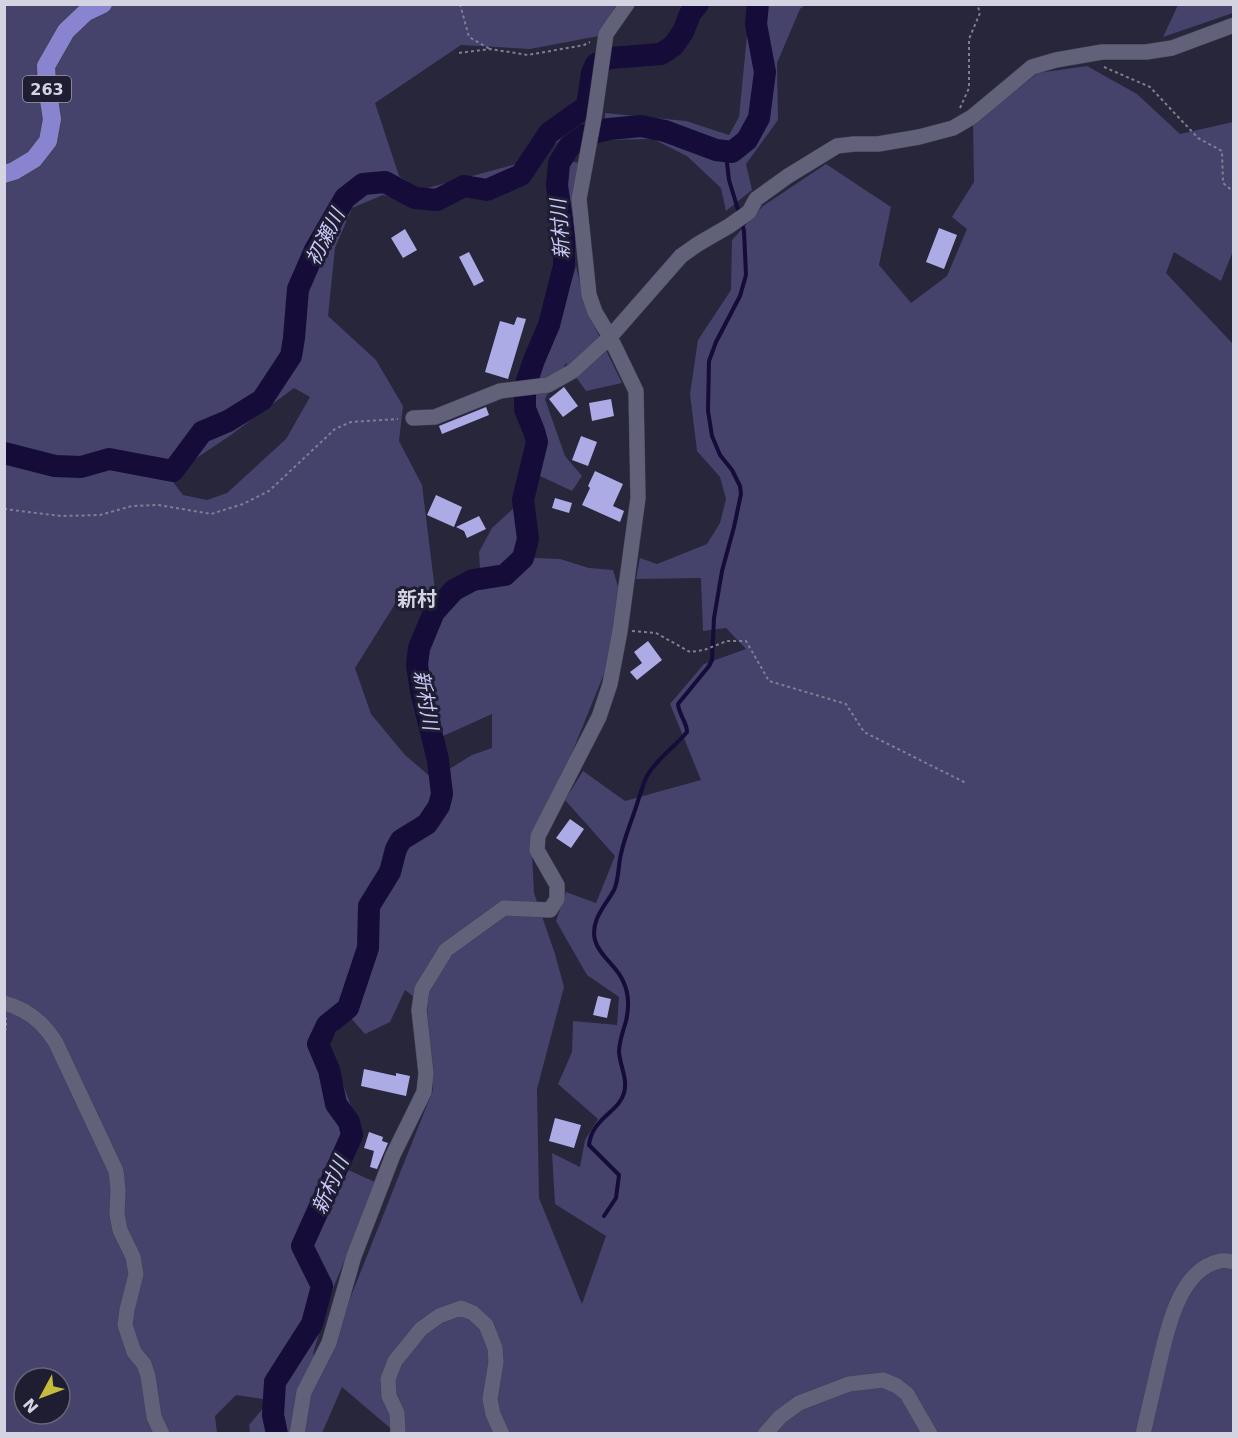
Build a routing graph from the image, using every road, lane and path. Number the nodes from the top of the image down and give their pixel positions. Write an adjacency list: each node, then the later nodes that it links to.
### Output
1 (104, 4): 11 (highway, 263)
2 (460, 4): 7 (path)
3 (627, 4): 6 (street)
4 (977, 4): 10 (path)
5 (1233, 24): 8 (street)
6 (606, 34): 7 (path); 13 (street)
7 (490, 49): 9 (path)
8 (1102, 52): 12 (path); 13 (street)
9 (459, 53)
10 (959, 109)
11 (4, 174)
12 (1233, 192)
13 (610, 337): 14 (street); 16 (street)
14 (413, 418): 15 (path)
15 (4, 509)
16 (621, 631): 17 (path); 21 (street)
17 (966, 783)
18 (4, 1003): 20 (street)
19 (1233, 1262): 26 (street)
20 (162, 1434)
21 (297, 1434)
22 (398, 1434): 23 (street)
23 (502, 1434)
24 (765, 1434): 25 (street)
25 (930, 1434)
26 (1143, 1434)

